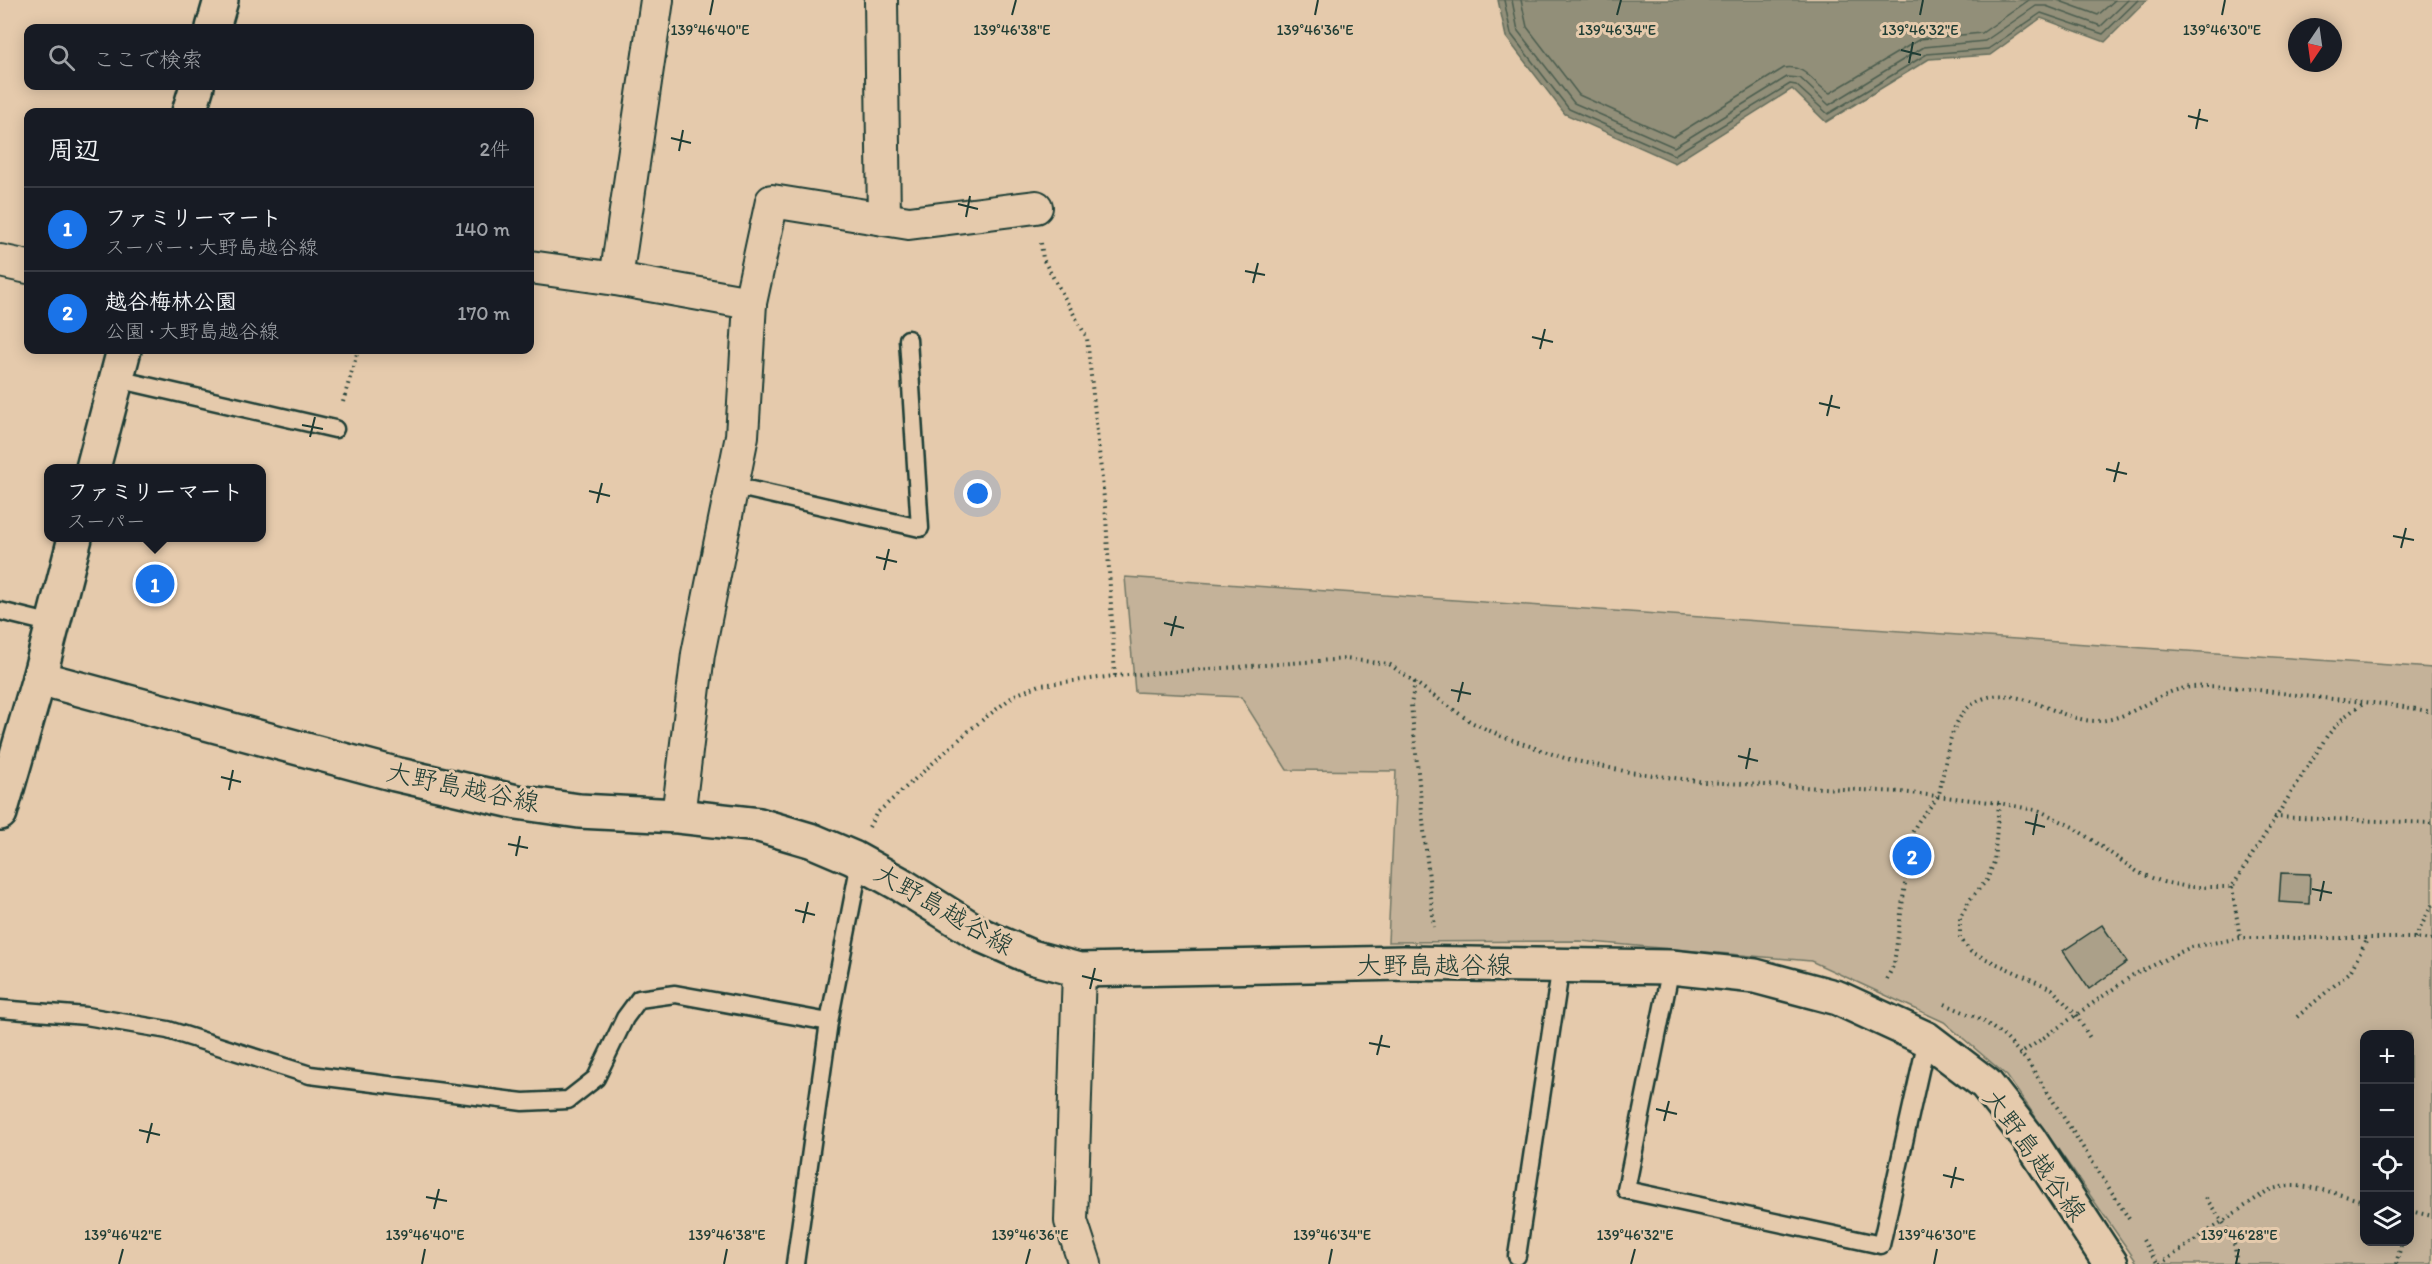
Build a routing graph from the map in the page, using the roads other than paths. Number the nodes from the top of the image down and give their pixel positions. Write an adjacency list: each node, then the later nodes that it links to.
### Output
1 (221, 0): 4 (main road)
2 (657, 0): 12 (street)
3 (881, 0): 8 (street)
4 (214, 24)
5 (196, 90): 6 (main road)
6 (190, 108)
7 (1036, 207): 8 (street)
8 (884, 219): 13 (street)
9 (0, 261): 10 (street)
10 (24, 266)
11 (534, 268): 12 (street)
12 (616, 279): 13 (street)
13 (750, 303): 18 (street)
14 (908, 339): 18 (lane)
15 (121, 364): 16 (lane); 17 (main road)
16 (335, 429)
17 (94, 464)
18 (734, 486): 24 (street)
19 (74, 542): 21 (main road)
20 (0, 611): 21 (lane)
21 (53, 624): 22 (main road)
22 (39, 678): 23 (main road); 24 (main road, 大野島越谷線)
23 (0, 813)
24 (678, 816): 25 (main road, 大野島越谷線)
25 (860, 862): 28 (main road, 大野島越谷線); 30 (lane)
26 (1561, 965): 27 (main road, 大野島越谷線); 28 (main road, 大野島越谷線); 32 (lane)
27 (1671, 967): 31 (main road, 大野島越谷線); 31 (lane)
28 (1079, 970): 34 (street)
29 (0, 1010): 30 (lane)
30 (828, 1022): 33 (lane)
31 (1927, 1039): 35 (main road, 大野島越谷線)
32 (1517, 1256)
33 (795, 1264)
34 (1085, 1264)
35 (2111, 1264)

